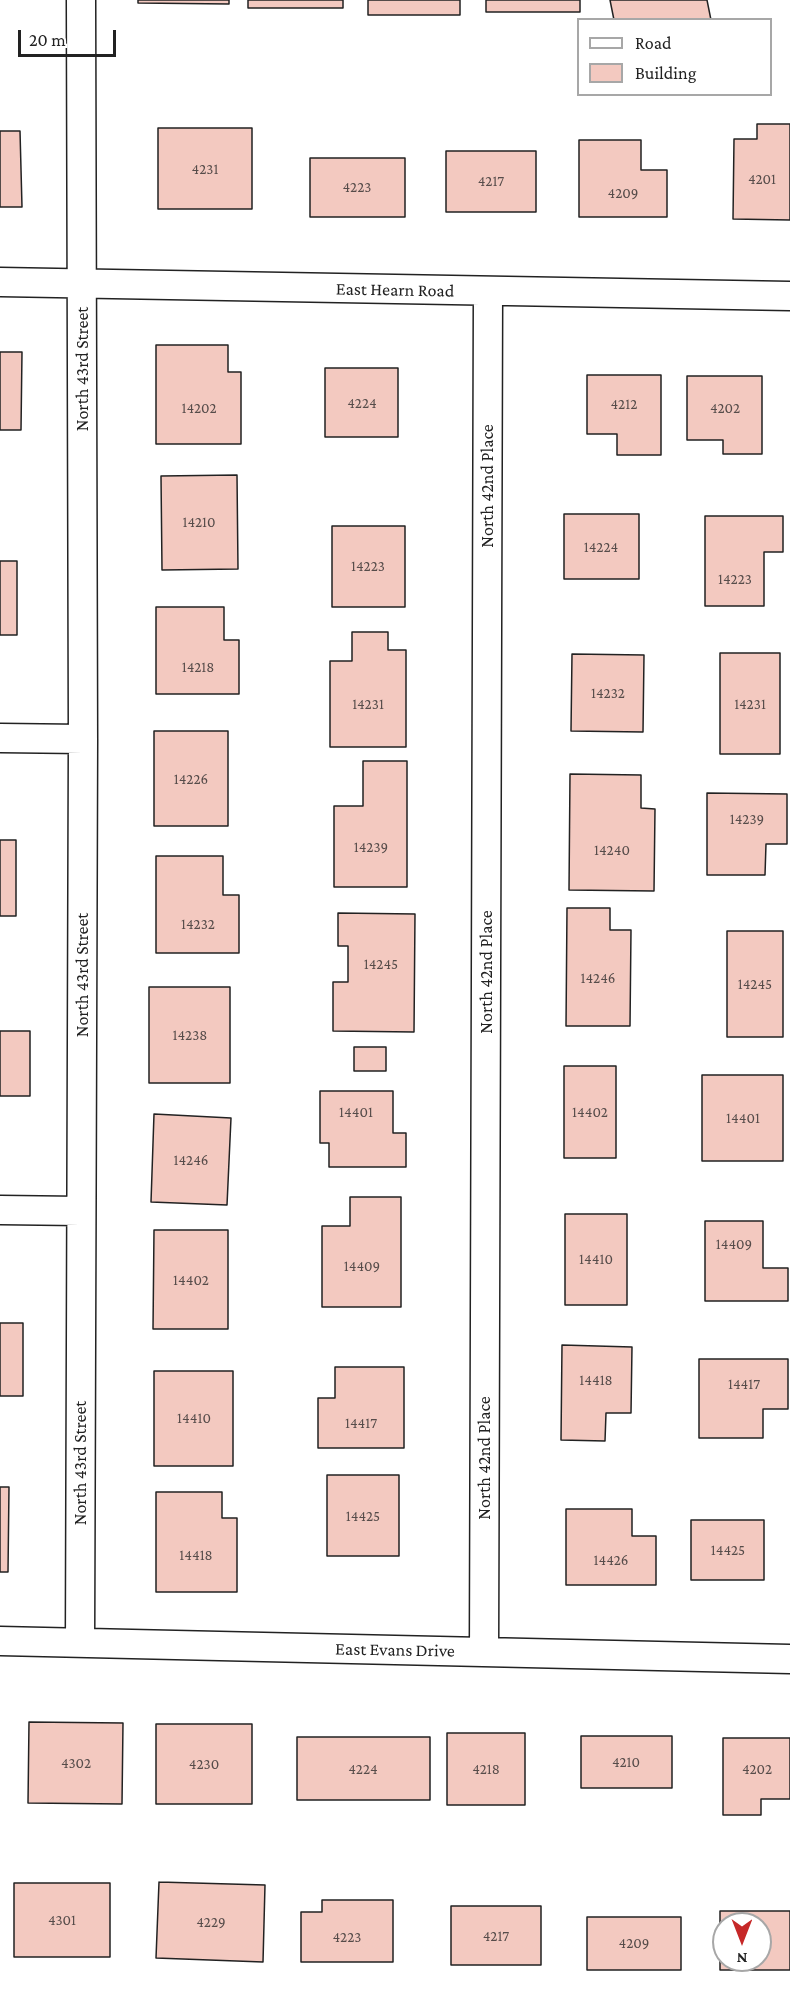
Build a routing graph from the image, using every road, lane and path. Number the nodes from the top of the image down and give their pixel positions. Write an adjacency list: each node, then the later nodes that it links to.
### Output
1 (81, 0): 3 (street, North 43rd Street)
2 (0, 282): 3 (street, East Hearn Road)
3 (82, 283): 4 (street, East Hearn Road); 7 (street, North 43rd Street)
4 (488, 292): 5 (street, East Hearn Road); 12 (street, North 42nd Place)
5 (790, 296)
6 (0, 738): 7 (street)
7 (83, 739): 9 (street, North 43rd Street)
8 (0, 1210): 9 (street)
9 (80, 1210): 11 (street, North 43rd Street)
10 (0, 1641): 11 (street, East Evans Drive)
11 (80, 1642): 12 (street, East Evans Drive)
12 (484, 1652): 13 (street, East Evans Drive)
13 (790, 1659)

